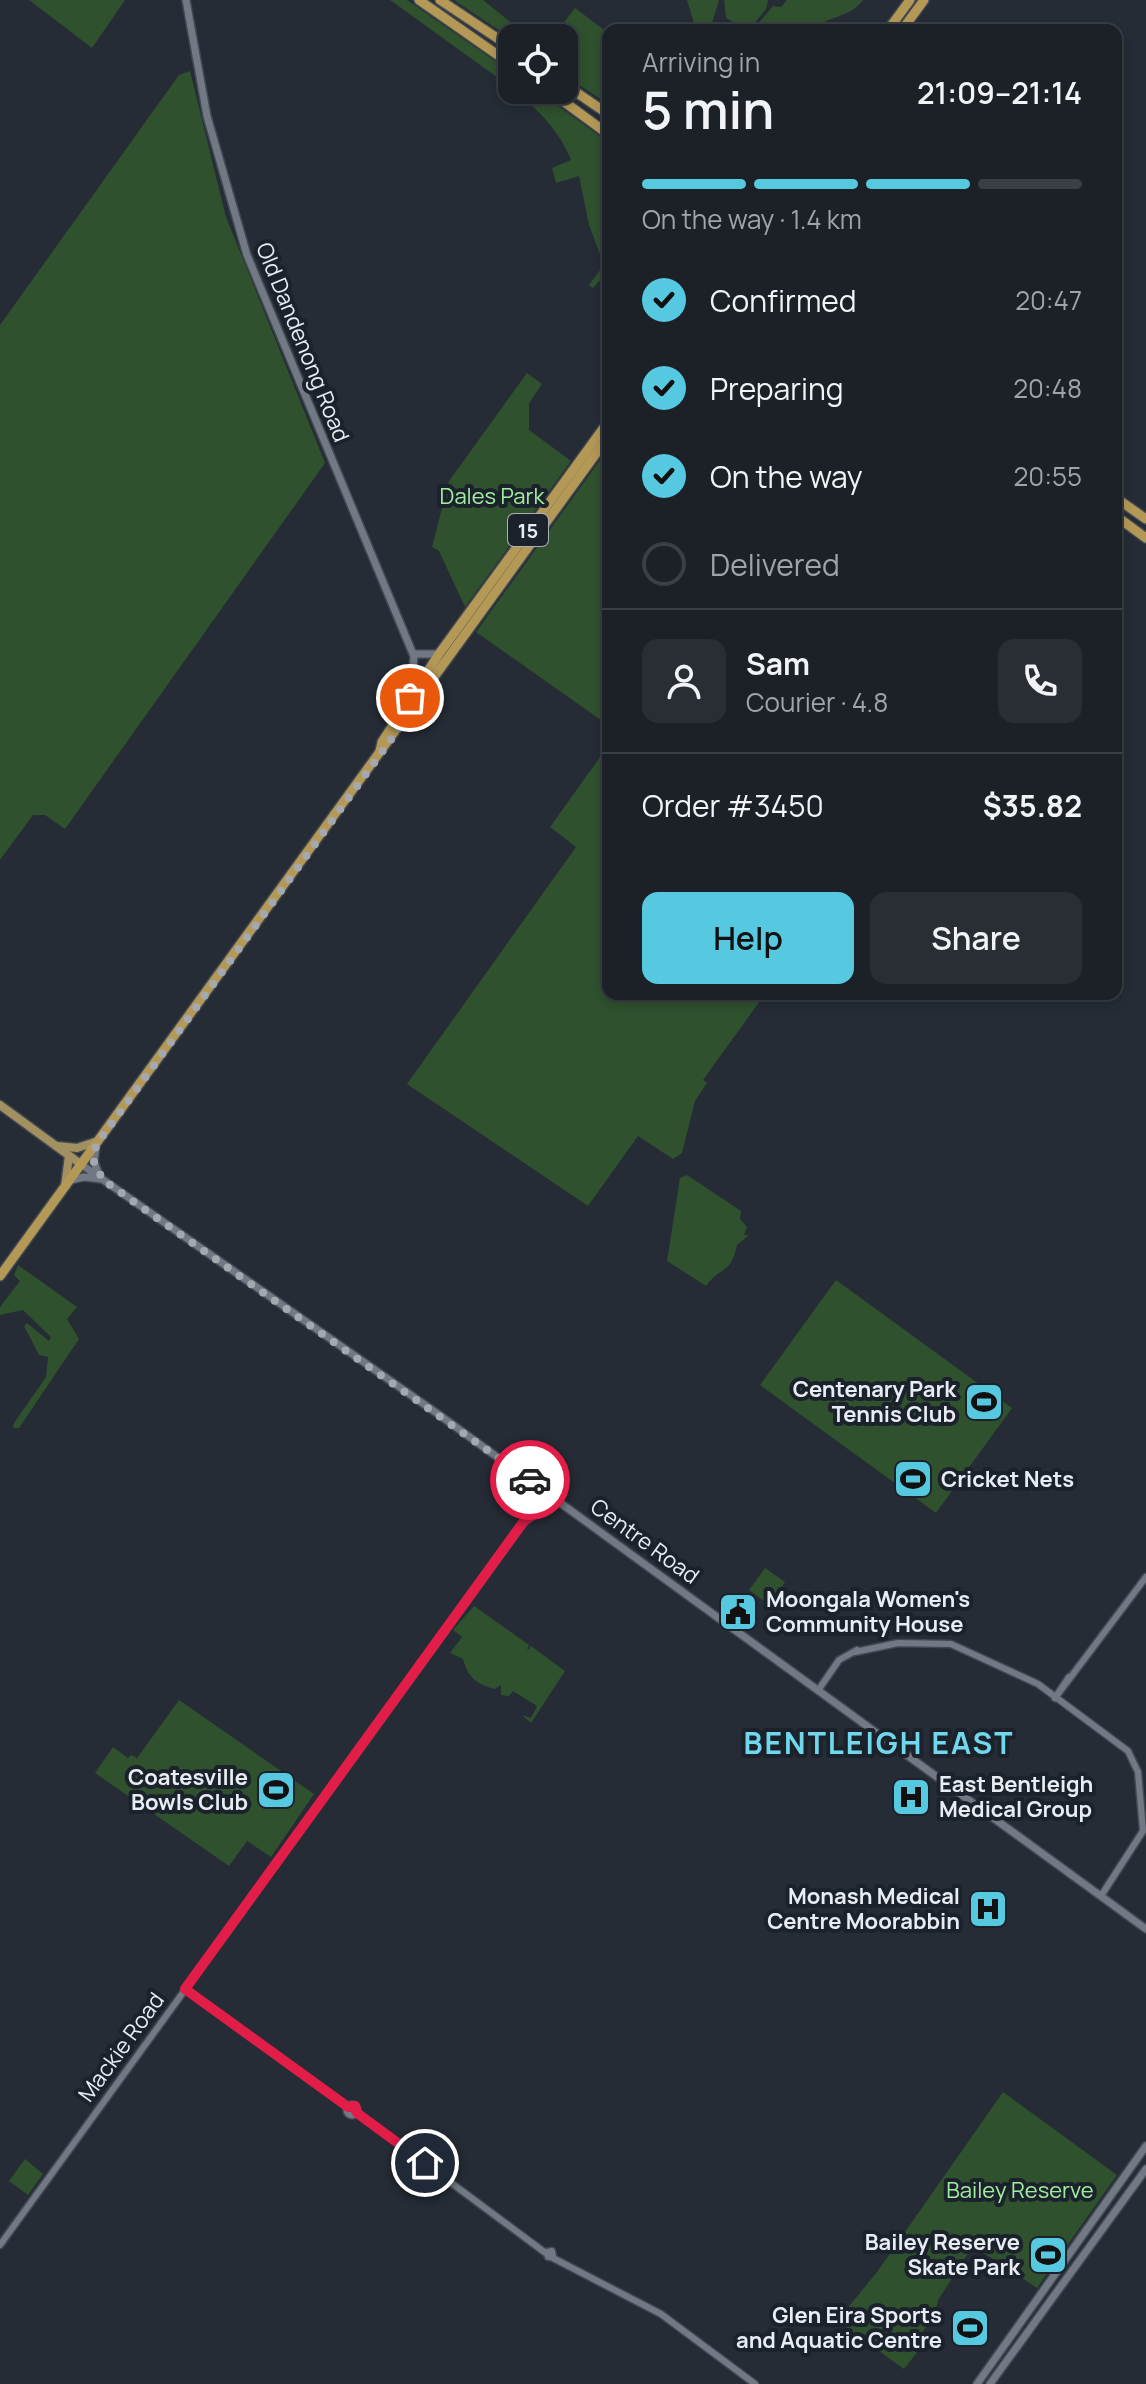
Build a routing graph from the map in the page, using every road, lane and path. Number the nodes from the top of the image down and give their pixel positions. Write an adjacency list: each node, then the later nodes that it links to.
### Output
1 (186, 0): 21 (main road, Old Dandenong Road)
2 (419, 0): 9 (highway)
3 (440, 0): 8 (highway)
4 (910, 0): 6 (highway)
5 (924, 0): 7 (highway)
6 (892, 24)
7 (906, 24)
8 (498, 39)
9 (498, 55)
10 (578, 94): 12 (highway)
11 (567, 104): 13 (highway)
12 (602, 110)
13 (602, 130)
14 (602, 430): 20 (highway, 15)
15 (602, 445): 22 (highway, 15)
16 (1122, 502): 17 (highway)
17 (1146, 519)
18 (1122, 520): 19 (highway)
19 (1146, 538)
20 (439, 654): 21 (main road); 22 (highway, 15)
21 (414, 655): 22 (main road, Old Dandenong Road); 23 (main road)
22 (430, 676): 23 (highway, 15); 24 (highway, 15)
23 (410, 698): 24 (highway, 15)
24 (380, 751): 26 (highway, 15)
25 (0, 1105): 27 (main road, Centre Road)
26 (98, 1142): 27 (main road); 29 (highway, 15); 30 (main road)
27 (56, 1146): 28 (main road, Centre Road)
28 (69, 1156): 29 (main road, Centre Road); 31 (main road)
29 (82, 1165): 30 (main road, Centre Road); 31 (highway, 15)
30 (103, 1180): 31 (main road); 33 (main road, Centre Road)
31 (68, 1183): 32 (highway, 15)
32 (0, 1276)
33 (546, 1492): 34 (main road, Centre Road); 35 (street, Mackie Road)
34 (556, 1499): 35 (street, Mackie Road); 37 (main road, Centre Road)
35 (524, 1521): 44 (street, Mackie Road)
36 (1146, 1577): 38 (street)
37 (819, 1689): 38 (street); 42 (main road, Centre Road)
38 (1057, 1696): 39 (street); 41 (street)
39 (1146, 1805)
40 (1146, 1833): 41 (street)
41 (1140, 1843): 42 (street)
42 (1101, 1896): 43 (main road, Centre Road)
43 (1146, 1929)
44 (185, 1989): 47 (street, Mackie Road); 48 (street)
45 (1146, 2146): 49 (main road)
46 (1146, 2169): 50 (main road)
47 (0, 2245)
48 (755, 2384)
49 (977, 2384)
50 (990, 2384)

